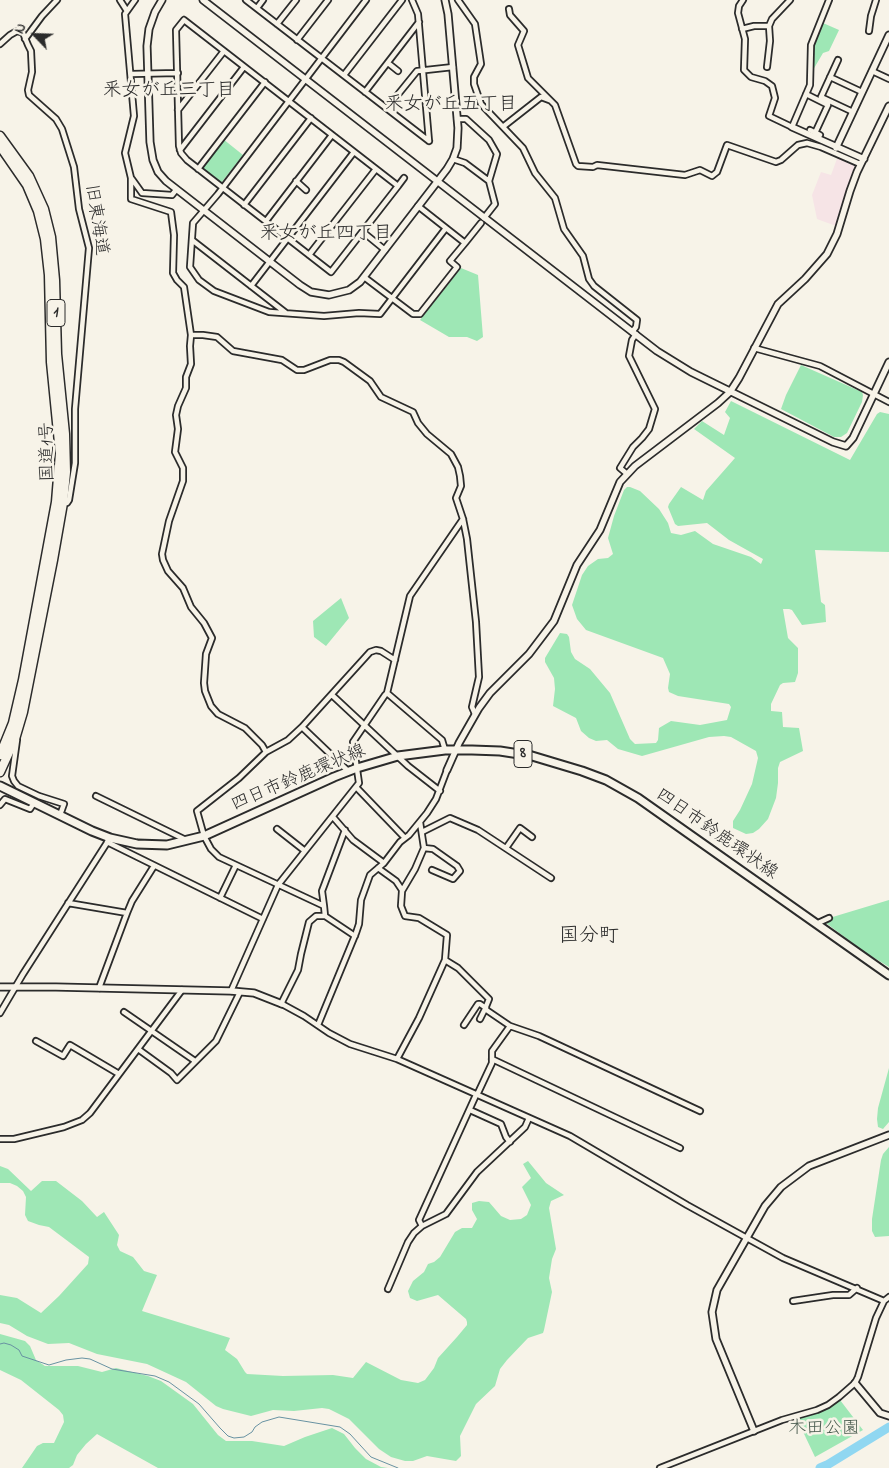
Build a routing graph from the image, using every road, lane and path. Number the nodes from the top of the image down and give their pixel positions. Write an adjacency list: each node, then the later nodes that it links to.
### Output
1 (120, 0): 21 (street)
2 (135, 0): 21 (street)
3 (162, 0): 41 (street)
4 (203, 0): 47 (street)
5 (246, 0): 19 (street)
6 (263, 0): 19 (street)
7 (296, 0): 23 (street)
8 (328, 0): 29 (street)
9 (366, 0): 32 (street)
10 (402, 0): 44 (street)
11 (412, 0): 22 (street)
12 (445, 0): 36 (street)
13 (458, 0): 60 (street)
14 (743, 0): 25 (street)
15 (790, 0): 24 (street)
16 (830, 0): 51 (street)
17 (876, 0): 26 (street)
18 (54, 1): 28 (street)
19 (257, 8): 23 (street)
20 (509, 9): 52 (street)
21 (127, 11): 43 (street)
22 (419, 22): 34 (street); 38 (street)
23 (277, 24): 29 (street)
24 (769, 26): 25 (street); 37 (street)
25 (742, 29): 61 (street)
26 (869, 31)
27 (889, 35): 40 (street)
28 (25, 39): 30 (street); 107 (street, 旧東海道)
29 (297, 40): 32 (street)
30 (0, 44)
31 (224, 51): 35 (street); 42 (street); 56 (street)
32 (321, 58): 44 (street); 47 (street)
33 (838, 60): 45 (street)
34 (388, 62): 39 (street); 49 (street)
35 (244, 67): 48 (street); 67 (street)
36 (453, 67): 38 (street); 59 (street)
37 (767, 67)
38 (424, 69): 55 (street); 55 (street)
39 (398, 70)
40 (872, 70): 46 (street); 50 (street)
41 (148, 73): 42 (street); 43 (street); 80 (street)
42 (178, 73): 56 (street)
43 (131, 74): 73 (street)
44 (344, 75): 49 (street)
45 (830, 77): 50 (street); 57 (street)
46 (889, 78)
47 (305, 80): 53 (street); 76 (street)
48 (265, 82): 53 (street); 71 (street)
49 (365, 92): 55 (street)
50 (862, 92): 57 (street)
51 (806, 94): 61 (street); 62 (street)
52 (551, 100): 60 (street); 70 (street)
53 (289, 101): 58 (street); 79 (street)
54 (889, 106): 70 (street)
55 (387, 108)
56 (178, 110): 67 (street)
57 (853, 112): 66 (street)
58 (311, 118): 63 (street); 82 (street)
59 (457, 119): 69 (street); 77 (street)
60 (504, 126): 99 (street)
61 (792, 127): 66 (street)
62 (815, 132)
63 (332, 135): 68 (street); 75 (street)
64 (0, 136): 107 (highway, 国道1号 / 1)
65 (0, 146): 107 (highway, 国道1号 / 1)
66 (836, 148): 70 (street)
67 (180, 150): 71 (street)
68 (354, 152): 72 (street); 89 (street)
69 (453, 159): 76 (street); 77 (street)
70 (862, 162): 101 (street)
71 (198, 169): 79 (street)
72 (376, 169): 78 (street); 93 (street)
73 (131, 178): 80 (street); 100 (street)
74 (404, 178): 78 (street)
75 (296, 182): 81 (street); 86 (street)
76 (438, 182): 83 (street); 85 (street)
77 (489, 182): 85 (street)
78 (398, 186): 88 (street)
79 (222, 188): 82 (street); 84 (street)
80 (176, 190): 84 (street)
81 (306, 190)
82 (244, 204): 86 (street)
83 (418, 206): 87 (street); 92 (street)
84 (204, 211): 90 (street); 94 (street)
85 (482, 220): 91 (street); 99 (street)
86 (266, 221): 89 (street)
87 (446, 228): 91 (street); 97 (street)
88 (362, 232): 92 (street); 93 (street)
89 (287, 238): 93 (street); 94 (street)
90 (192, 240): 96 (street); 98 (street)
91 (465, 243): 97 (street)
92 (385, 250): 95 (street)
93 (309, 255)
94 (270, 261): 95 (street); 96 (street)
95 (364, 277): 97 (street)
96 (251, 286): 98 (street)
97 (392, 298): 98 (street)
98 (287, 314)
99 (634, 333): 103 (street); 106 (street)
100 (191, 335): 108 (street); 119 (street)
101 (754, 348): 103 (street); 104 (street)
102 (889, 362): 104 (street)
103 (730, 392): 104 (street); 106 (street)
104 (874, 394): 105 (street)
105 (889, 402)
106 (626, 473): 113 (street)
107 (59, 503): 112 (highway, 国道1号 / 1)
108 (463, 519): 109 (street); 113 (street)
109 (395, 660): 110 (street); 111 (street)
110 (387, 693): 114 (street); 117 (street)
111 (332, 695): 114 (street); 116 (street)
112 (20, 711): 115 (highway, 国道1号 / 1); 120 (highway, 国道1号 / 1)
113 (475, 714): 118 (street)
114 (364, 725): 121 (street); 122 (street)
115 (19, 726): 125 (highway, 国道1号 / 1); 132 (street)
116 (302, 727): 119 (street); 124 (street)
117 (444, 750): 118 (main road, 四日市鈴鹿環状線 / 8); 121 (main road, 四日市鈴鹿環状線 / 8)
118 (456, 750): 123 (street); 163 (main road, 四日市鈴鹿環状線 / 8)
119 (266, 752): 138 (street)
120 (0, 755)
121 (398, 756): 122 (main road, 四日市鈴鹿環状線 / 8); 128 (street)
122 (357, 768): 124 (main road, 四日市鈴鹿環状線 / 8); 127 (street)
123 (447, 770): 128 (street)
124 (348, 771): 138 (main road, 四日市鈴鹿環状線 / 8)
125 (0, 772)
126 (0, 786): 130 (main road, 四日市鈴鹿環状線 / 8)
127 (356, 787): 133 (street); 140 (street)
128 (440, 791): 134 (street)
129 (96, 796): 144 (street)
130 (34, 803): 131 (street); 132 (main road, 四日市鈴鹿環状線 / 8)
131 (0, 805)
132 (60, 815): 141 (main road, 四日市鈴鹿環状線 / 8)
133 (332, 817): 136 (street); 147 (street)
134 (420, 822): 137 (street); 140 (street)
135 (277, 829): 147 (street)
136 (345, 830): 142 (street); 143 (street)
137 (422, 832): 145 (street); 146 (street)
138 (204, 836): 144 (main road, 四日市鈴鹿環状線 / 8); 149 (street)
139 (532, 837): 146 (street)
140 (406, 838): 148 (street)
141 (109, 840): 144 (main road, 四日市鈴鹿環状線 / 8); 150 (street); 157 (street)
142 (343, 840): 143 (street); 158 (street)
143 (353, 840): 148 (street)
144 (188, 841)
145 (424, 848): 152 (street); 155 (street)
146 (506, 848): 153 (street)
147 (305, 851): 154 (street)
148 (384, 863): 151 (street)
149 (236, 865): 154 (street); 156 (street)
150 (154, 866): 156 (street); 159 (street)
151 (378, 868): 155 (street); 164 (street)
152 (432, 870)
153 (551, 878)
154 (278, 885): 158 (street); 162 (street)
155 (402, 891): 165 (street)
156 (220, 898): 162 (street)
157 (68, 903): 159 (street); 167 (street)
158 (324, 906): 160 (street)
159 (127, 913): 169 (street)
160 (325, 916): 164 (street); 173 (street)
161 (829, 918): 163 (street)
162 (263, 919): 171 (street)
163 (816, 924): 166 (main road, 四日市鈴鹿環状線 / 8)
164 (355, 936): 178 (street)
165 (445, 960): 174 (street); 184 (street)
166 (889, 975)
167 (16, 986): 168 (street); 169 (street); 176 (street)
168 (0, 987)
169 (99, 988): 170 (street)
170 (182, 990): 171 (street); 181 (street)
171 (230, 991): 172 (street)
172 (240, 992): 173 (street); 186 (street)
173 (282, 1004): 178 (street)
174 (486, 1009): 177 (street); 179 (street); 180 (street)
175 (124, 1012): 181 (street)
176 (0, 1013)
177 (480, 1019)
178 (318, 1025): 184 (street)
179 (464, 1025)
180 (510, 1026): 185 (street); 190 (street)
181 (152, 1031): 183 (street); 186 (street)
182 (36, 1041): 187 (street)
183 (138, 1049): 186 (street); 187 (street)
184 (397, 1059): 188 (street)
185 (492, 1059): 188 (street); 195 (street)
186 (195, 1061)
187 (119, 1074): 193 (street)
188 (477, 1095): 189 (street); 191 (street)
189 (470, 1110): 194 (street); 196 (street)
190 (700, 1111)
191 (529, 1118): 194 (street); 197 (street)
192 (889, 1135): 197 (street)
193 (0, 1138)
194 (510, 1142): 196 (street)
195 (680, 1148)
196 (422, 1226): 199 (street)
197 (747, 1237): 198 (street); 205 (street)
198 (857, 1288): 201 (street); 202 (street)
199 (388, 1289)
200 (889, 1297): 202 (street)
201 (793, 1301)
202 (884, 1301): 203 (street)
203 (855, 1383): 204 (street); 205 (street)
204 (889, 1416)
205 (754, 1431): 206 (street)
206 (660, 1468)

